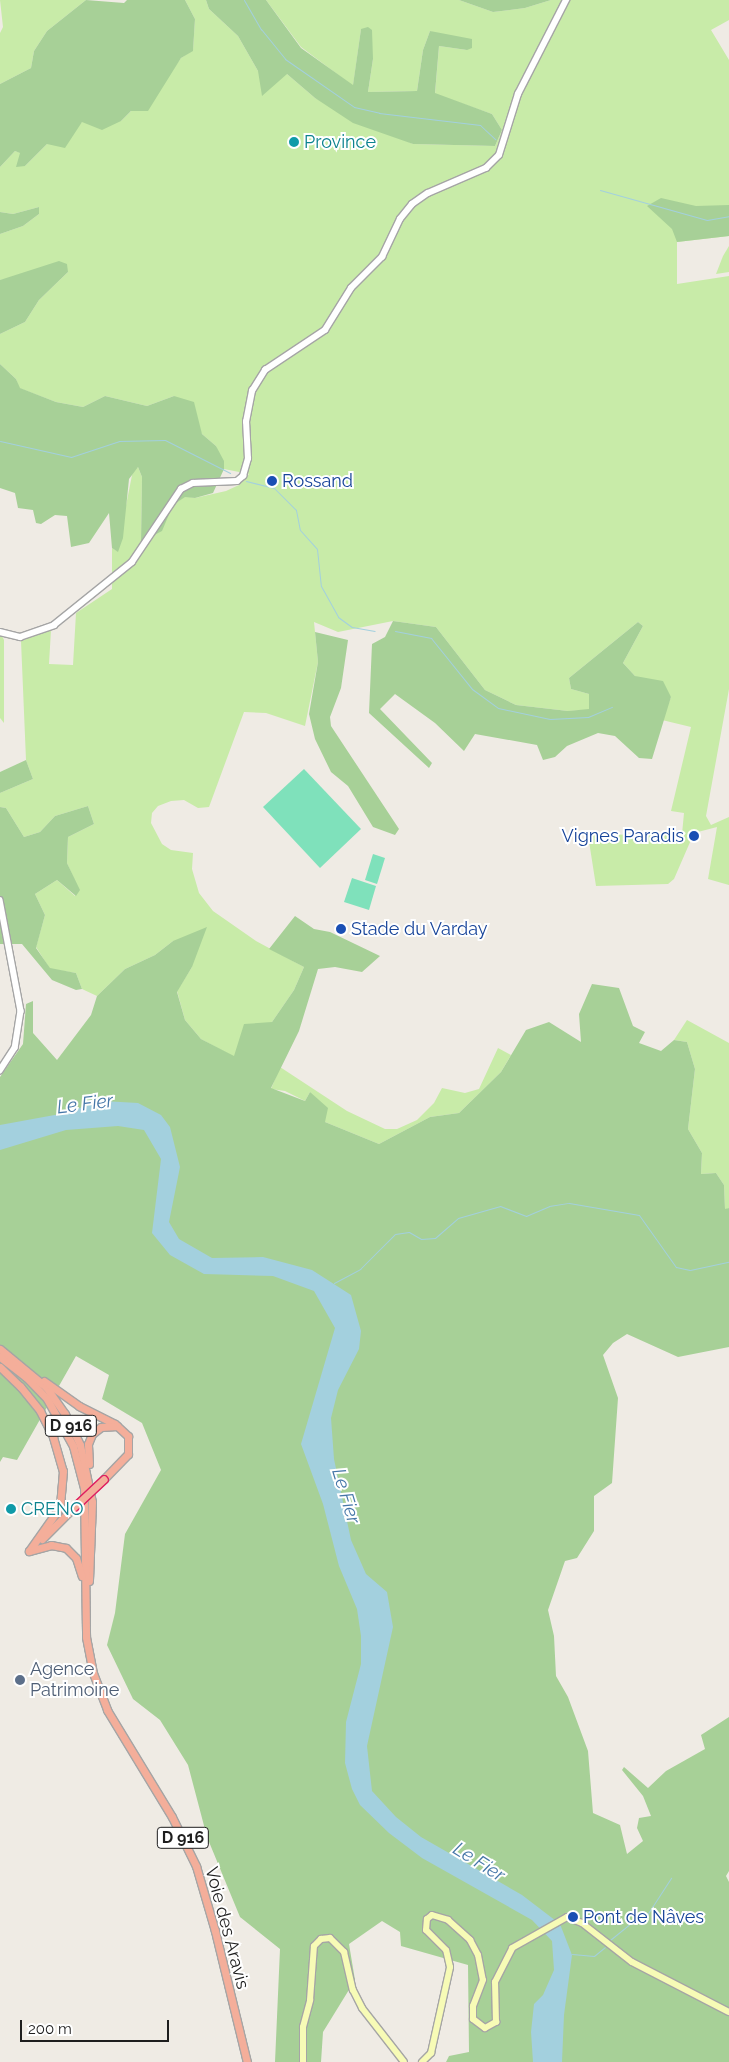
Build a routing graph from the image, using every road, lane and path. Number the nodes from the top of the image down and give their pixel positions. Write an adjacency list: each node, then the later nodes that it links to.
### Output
1 (566, 0): 2 (street)
2 (0, 632)
3 (0, 900): 4 (street)
4 (0, 1071)
5 (0, 1348): 8 (highway, Voie des Aravis / D 916)
6 (0, 1357): 14 (highway, Voie des Aravis / D 916)
7 (0, 1367): 12 (highway)
8 (26, 1367): 9 (highway); 10 (highway, Voie des Aravis / D 916)
9 (120, 1427): 10 (highway); 11 (highway, bridge)
10 (91, 1491): 15 (highway, Voie des Aravis / D 916)
11 (73, 1508): 12 (highway); 13 (highway)
12 (58, 1512): 13 (highway)
13 (29, 1551): 14 (highway)
14 (84, 1582): 15 (highway, Voie des Aravis / D 916)
15 (86, 1616): 17 (highway, Voie des Aravis / D 916)
16 (729, 2012): 20 (main road)
17 (247, 2062)
18 (303, 2062): 19 (main road)
19 (404, 2062)
20 (422, 2062)

